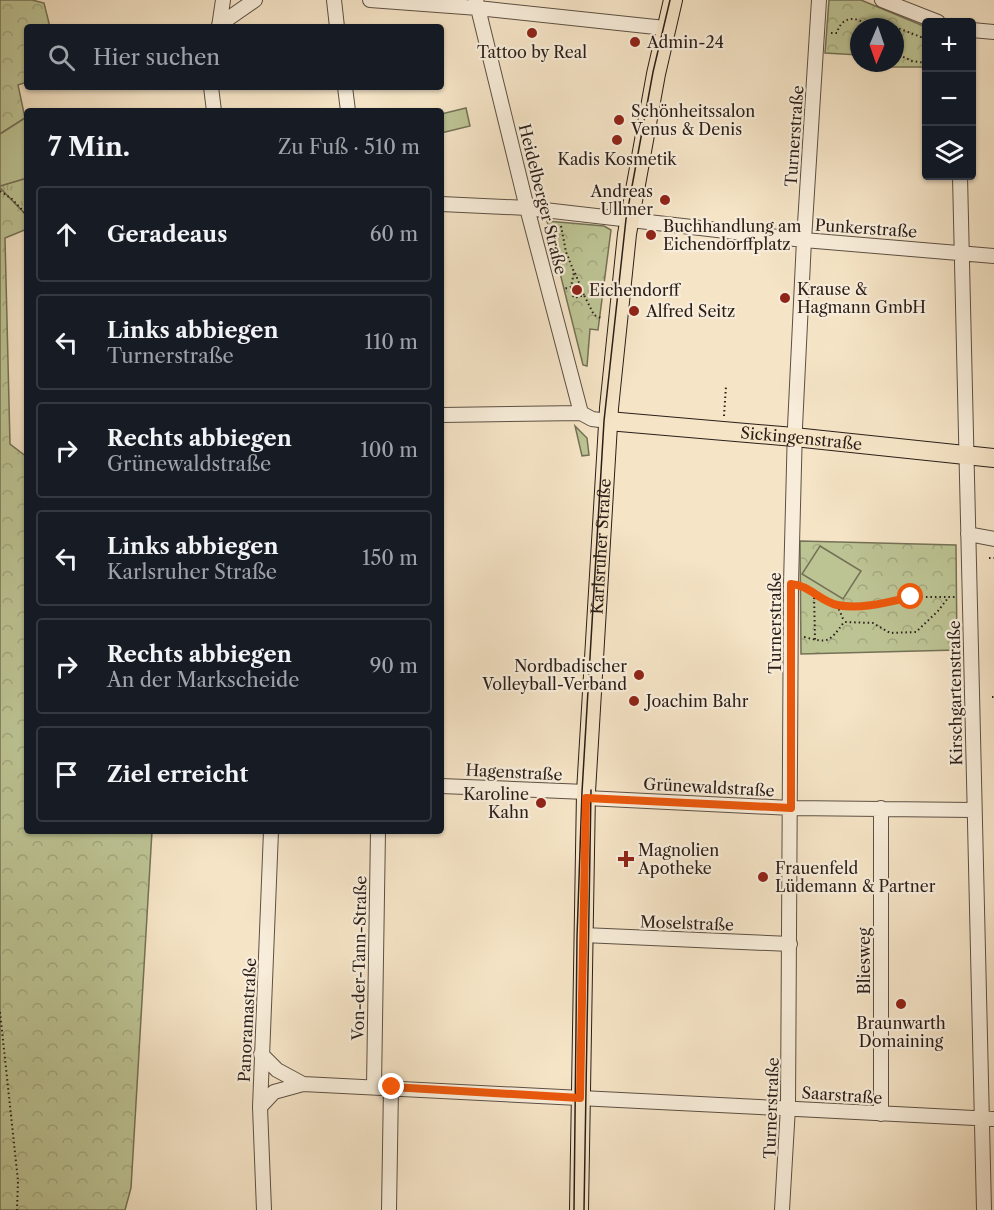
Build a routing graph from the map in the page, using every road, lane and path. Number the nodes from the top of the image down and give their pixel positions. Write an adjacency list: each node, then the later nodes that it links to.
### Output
1 (224, 0): 11 (street)
2 (255, 0): 12 (street)
3 (334, 0): 13 (street)
4 (370, 0): 8 (street)
5 (673, 0): 14 (main road, Karlsruher Straße)
6 (819, 0): 18 (street, Turnerstraße)
7 (882, 0): 9 (street)
8 (477, 4): 14 (street); 29 (street, Heidelberger Straße)
9 (928, 18)
10 (850, 19): 18 (path)
11 (219, 24)
12 (222, 24)
13 (337, 24)
14 (665, 28): 32 (main road, Karlsruher Straße)
15 (904, 30): 19 (path)
16 (976, 30): 17 (street)
17 (994, 32)
18 (817, 33): 33 (street, Turnerstraße)
19 (922, 37)
20 (904, 58): 21 (path)
21 (922, 62)
22 (211, 90): 24 (street)
23 (345, 90): 25 (street)
24 (214, 108)
25 (348, 108)
26 (960, 180): 34 (street, Kirschgartenstraße)
27 (0, 191): 30 (path)
28 (444, 204): 29 (street, Punkerstraße)
29 (527, 208): 31 (street, Punkerstraße); 38 (street, Heidelberger Straße)
30 (24, 212)
31 (558, 212): 32 (street, Punkerstraße); 36 (path)
32 (629, 219): 33 (street, Punkerstraße); 40 (main road, Karlsruher Straße)
33 (804, 240): 34 (street, Punkerstraße); 46 (street, Turnerstraße)
34 (962, 252): 35 (street, Punkerstraße); 47 (street, Kirschgartenstraße)
35 (994, 256)
36 (574, 272): 37 (path); 39 (path)
37 (571, 287): 38 (path); 39 (path)
38 (550, 292): 42 (street, Heidelberger Straße)
39 (584, 295): 40 (path)
40 (617, 321): 45 (main road, Karlsruher Straße)
41 (726, 386): 44 (path)
42 (581, 413): 43 (street); 45 (street)
43 (444, 415)
44 (724, 420)
45 (608, 421): 46 (main road, Sickingenstraße); 62 (main road, Karlsruher Straße)
46 (794, 437): 47 (main road, Sickingenstraße); 53 (street, Turnerstraße)
47 (966, 455): 48 (main road, Sickingenstraße); 49 (street, Kirschgartenstraße)
48 (994, 458)
49 (968, 534): 50 (street); 55 (street, Kirschgartenstraße)
50 (994, 539)
51 (989, 558): 52 (path)
52 (994, 558)
53 (791, 584): 54 (path); 63 (street, Turnerstraße)
54 (813, 593): 57 (path); 60 (path)
55 (970, 596): 56 (path); 65 (street, Kirschgartenstraße)
56 (949, 597): 57 (path); 58 (path)
57 (837, 605): 58 (path)
58 (844, 622): 60 (path)
59 (801, 636): 60 (path)
60 (815, 640)
61 (444, 786): 62 (street, Hagenstraße)
62 (586, 795): 63 (street, Grünewaldstraße); 68 (main road, Karlsruher Straße)
63 (791, 808): 64 (street, Grünewaldstraße); 69 (street, Turnerstraße)
64 (881, 808): 65 (street, Grünewaldstraße); 78 (street, Bliesweg)
65 (974, 810): 79 (street, Kirschgartenstraße)
66 (271, 834): 71 (street, Panoramastraße)
67 (378, 834): 73 (street, Von-der-Tann-Straße)
68 (583, 935): 69 (street, Moselstraße); 75 (main road, Karlsruher Straße)
69 (790, 944): 77 (street, Turnerstraße)
70 (0, 1012): 80 (path)
71 (261, 1054): 72 (street); 76 (street, Panoramastraße)
72 (303, 1084): 73 (street, Saarstraße); 76 (street)
73 (374, 1086): 74 (street, Saarstraße)
74 (392, 1087): 75 (street, Saarstraße); 82 (street)
75 (580, 1098): 77 (street, Saarstraße); 83 (main road, Karlsruher Straße)
76 (260, 1107): 81 (street, Panoramastraße)
77 (788, 1107): 78 (street, Saarstraße); 84 (street, Turnerstraße)
78 (881, 1114): 79 (street, Saarstraße)
79 (988, 1118): 85 (street, Kirschgartenstraße)
80 (17, 1210)
81 (264, 1210)
82 (389, 1210)
83 (579, 1210)
84 (782, 1210)
85 (984, 1210)

